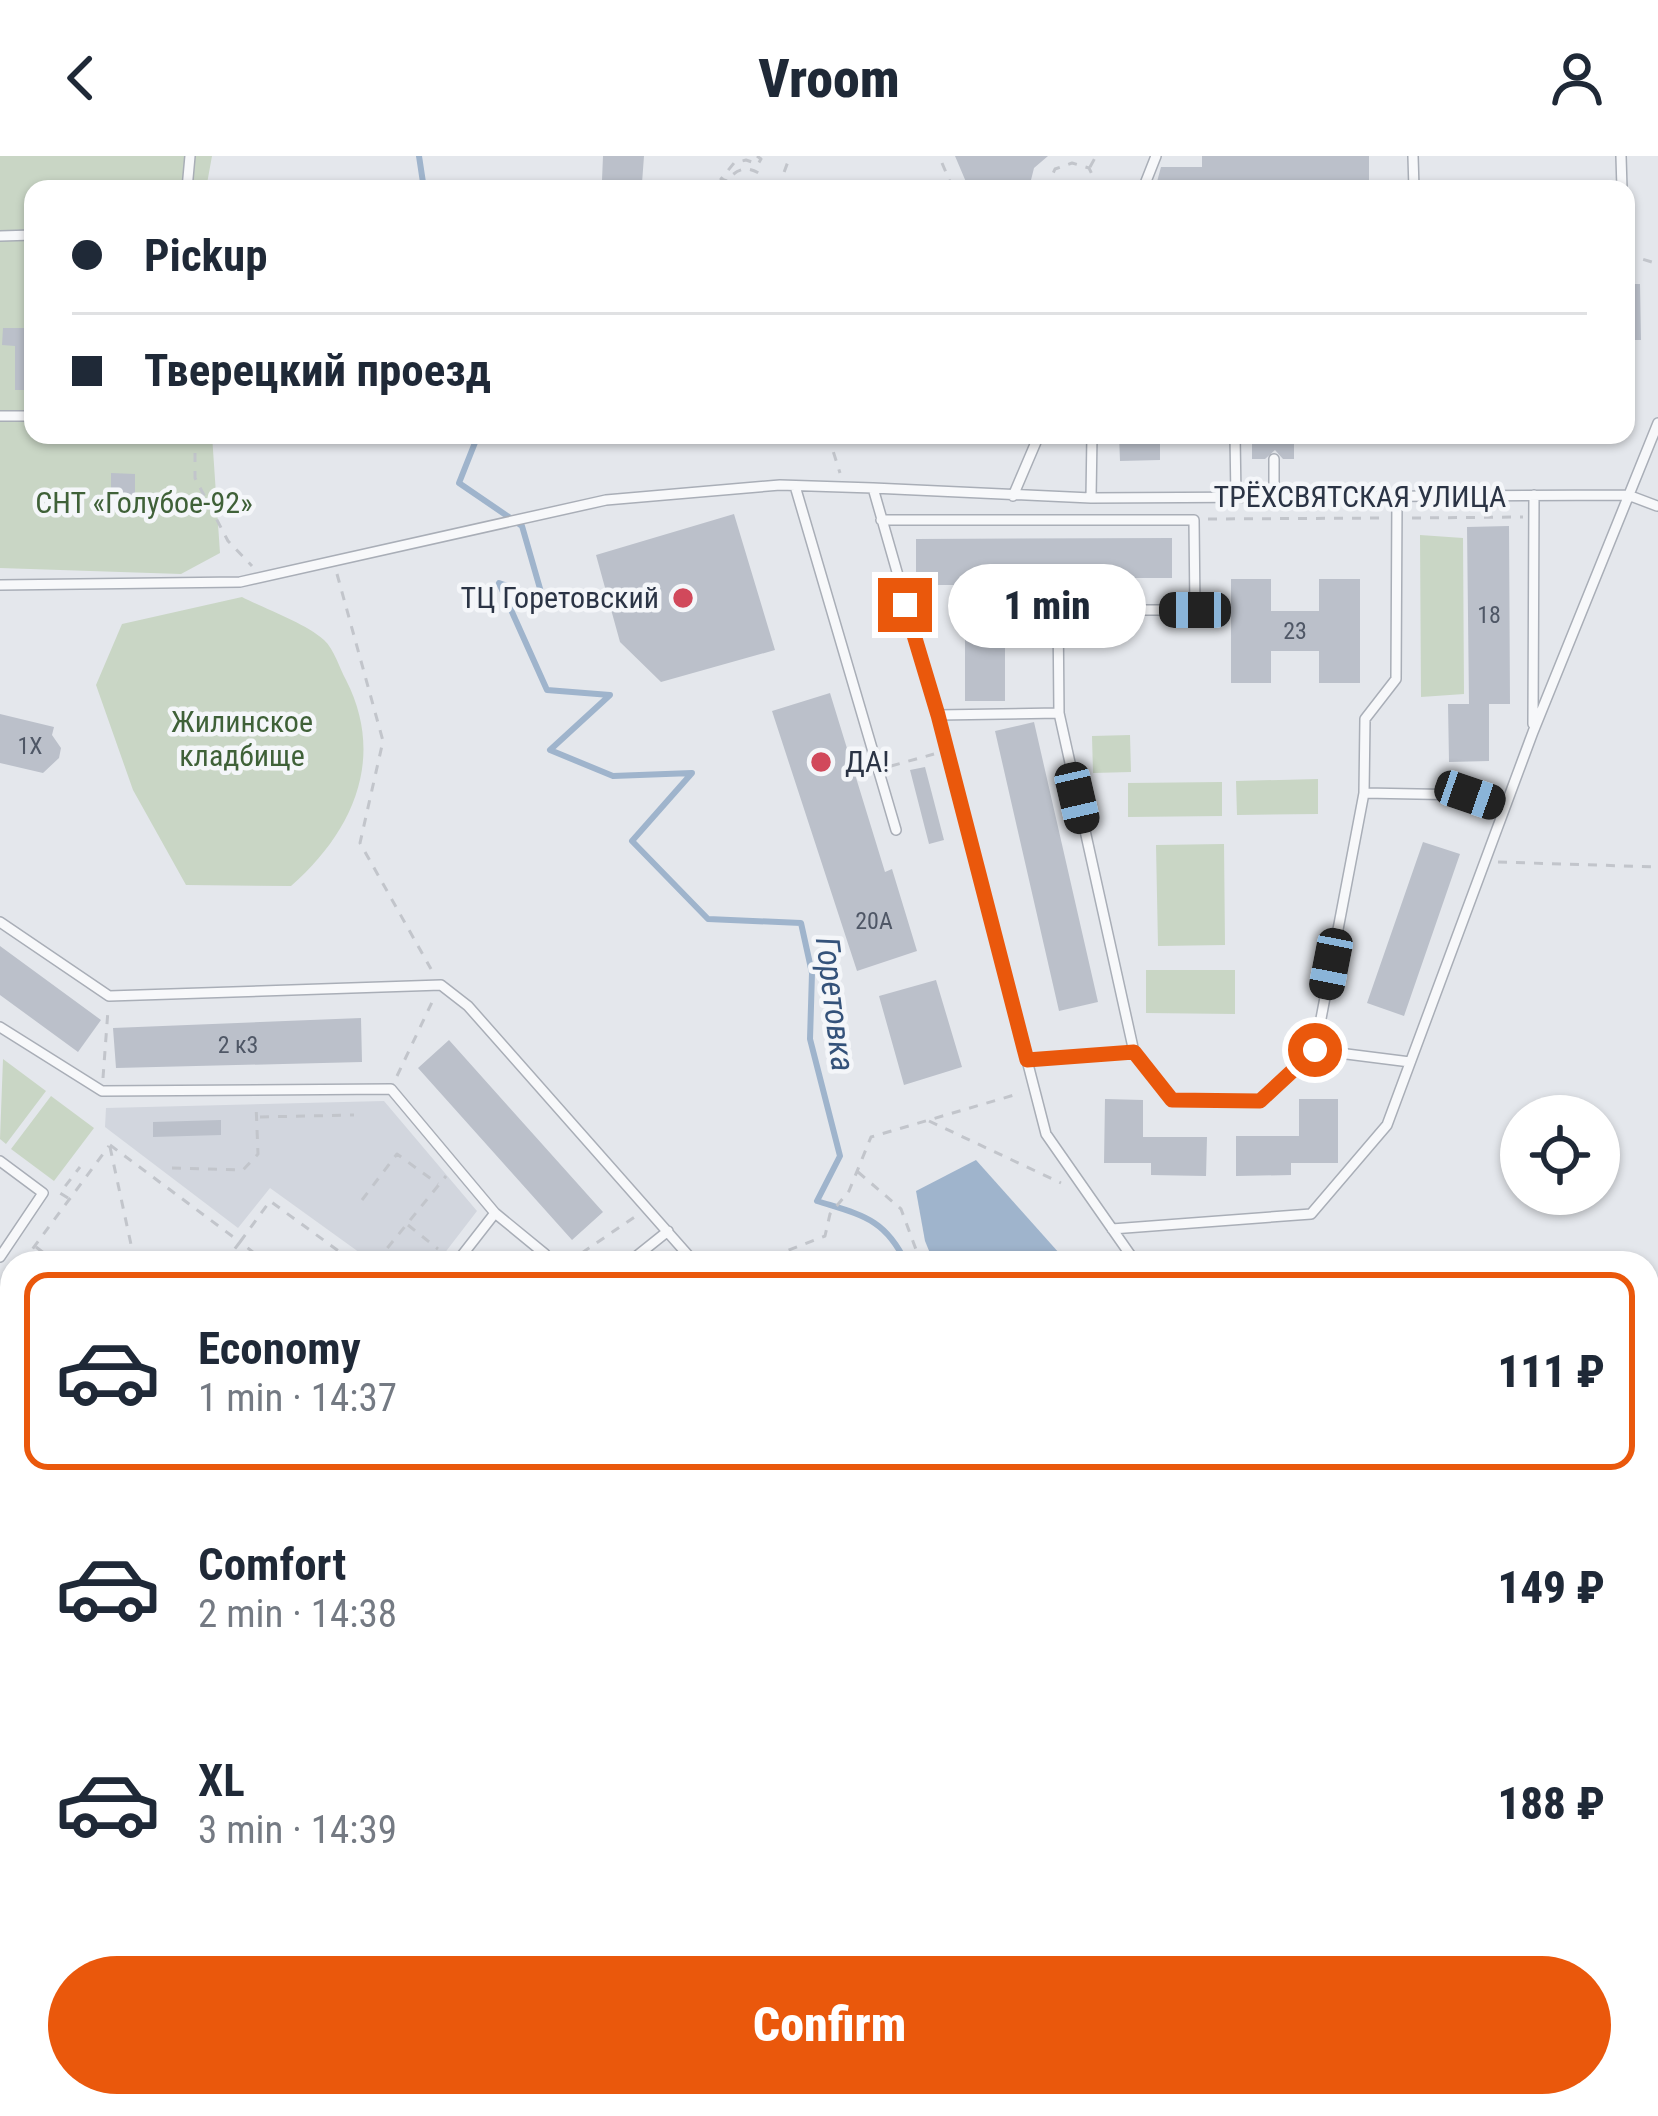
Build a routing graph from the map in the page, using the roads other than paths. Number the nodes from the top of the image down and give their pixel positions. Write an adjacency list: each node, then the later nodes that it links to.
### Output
1 (1658, 423): 9 (lane)
2 (1035, 444): 10 (lane)
3 (1092, 444): 11 (lane)
4 (1235, 444): 12 (lane)
5 (1274, 459): 13 (lane)
6 (795, 486): 7 (lane, ТРЁХСВЯТСКАЯ УЛИЦА); 17 (lane, ТРЁХСВЯТСКАЯ УЛИЦА); 23 (lane)
7 (873, 488): 10 (lane, ТРЁХСВЯТСКАЯ УЛИЦА); 16 (lane)
8 (1534, 495): 9 (lane, ТРЁХСВЯТСКАЯ УЛИЦА); 14 (lane, ТРЁХСВЯТСКАЯ УЛИЦА); 20 (lane)
9 (1628, 495): 15 (lane); 20 (lane)
10 (1013, 496): 11 (lane, ТРЁХСВЯТСКАЯ УЛИЦА)
11 (1091, 498): 12 (lane, ТРЁХСВЯТСКАЯ УЛИЦА)
12 (1236, 498): 13 (lane, ТРЁХСВЯТСКАЯ УЛИЦА)
13 (1274, 498): 14 (lane, ТРЁХСВЯТСКАЯ УЛИЦА)
14 (1396, 499): 21 (lane)
15 (1658, 506)
16 (881, 520): 18 (lane); 19 (lane)
17 (0, 585)
18 (1058, 713): 19 (lane); 27 (lane)
19 (938, 715): 28 (lane)
20 (1533, 732): 22 (lane)
21 (1364, 793): 22 (lane); 26 (lane)
22 (1505, 807): 29 (lane)
23 (896, 830)
24 (0, 922): 33 (lane)
25 (0, 1027): 31 (lane)
26 (1315, 1050): 27 (lane); 29 (lane)
27 (1134, 1052): 28 (lane)
28 (1027, 1060): 32 (lane)
29 (1410, 1062): 32 (lane)
30 (0, 1161): 34 (lane)
31 (495, 1213): 35 (lane); 36 (lane)
32 (1112, 1229): 39 (lane)
33 (668, 1232): 37 (lane); 38 (lane)
34 (4, 1251)
35 (465, 1251)
36 (540, 1251)
37 (643, 1251)
38 (684, 1251)
39 (1128, 1251)

